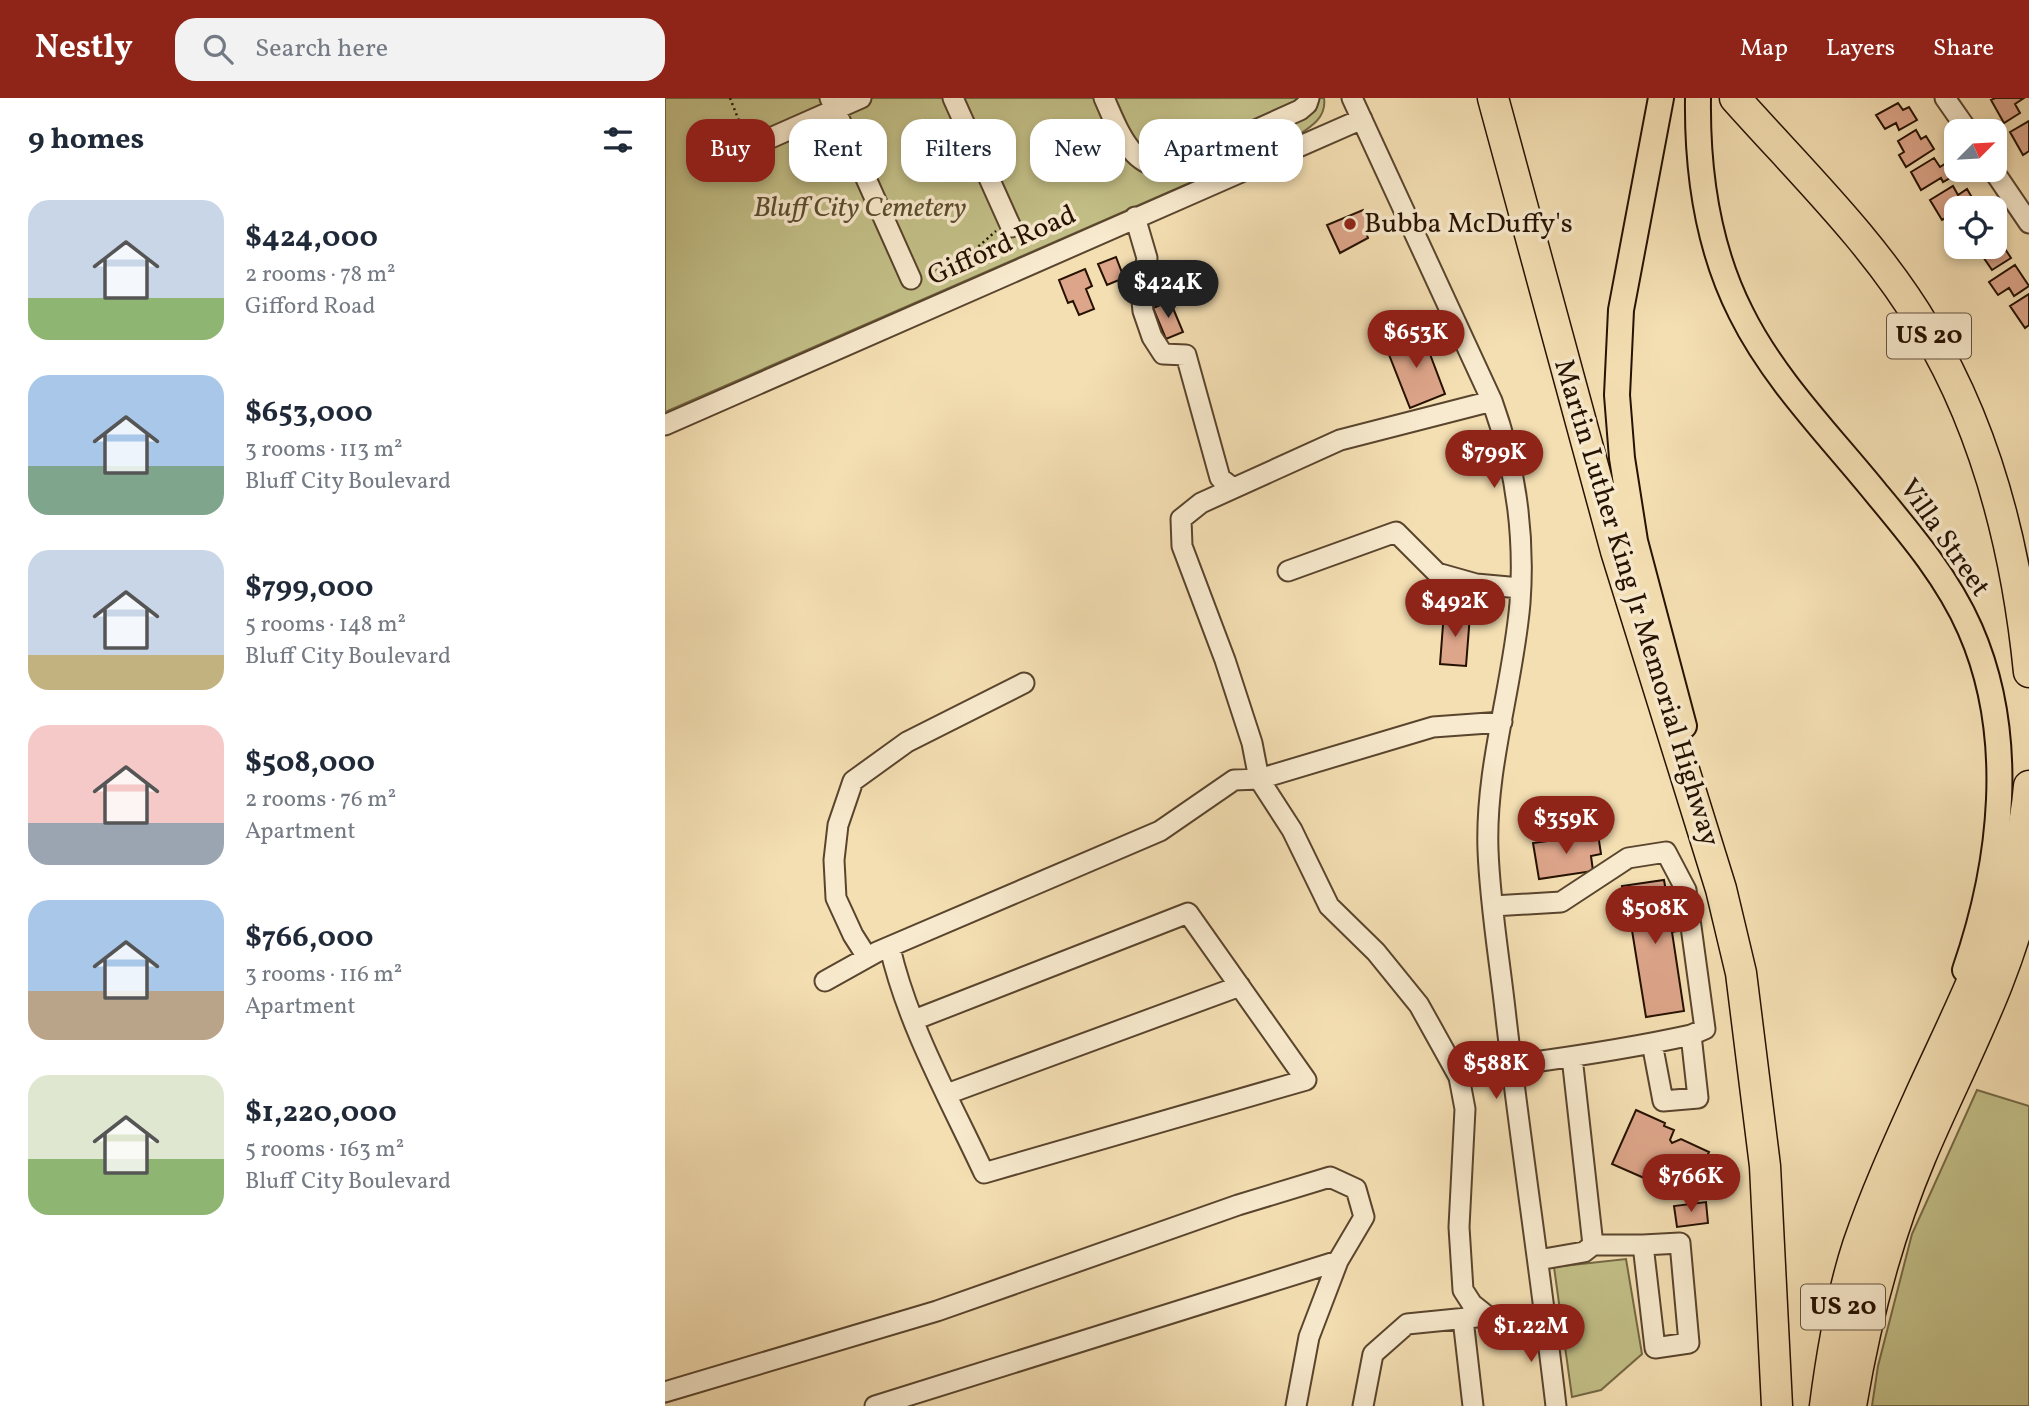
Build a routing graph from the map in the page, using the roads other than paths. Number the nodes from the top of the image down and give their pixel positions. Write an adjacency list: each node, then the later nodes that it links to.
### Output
1 (861, 98): 11 (street)
2 (953, 98): 17 (street)
3 (1104, 98): 10 (street)
4 (1352, 98): 12 (street)
5 (1493, 98): 31 (highway, Martin Luther King Jr Memorial Highway / US 20)
6 (1661, 98): 31 (main road)
7 (1698, 98): 42 (main road, Villa Street)
8 (1735, 98): 25 (highway, US 20)
9 (1945, 98): 13 (street)
10 (1309, 99)
11 (833, 104): 14 (street); 19 (street)
12 (1362, 119): 16 (street, Gifford Road); 20 (street)
13 (1960, 119)
14 (775, 134)
15 (2001, 182): 18 (street)
16 (1135, 217): 21 (street, Gifford Road); 22 (street)
17 (1009, 222)
18 (2029, 223)
19 (911, 279)
20 (1492, 401): 22 (street); 24 (street)
21 (665, 425)
22 (1233, 488): 28 (street)
23 (1288, 570): 24 (street)
24 (1520, 588): 27 (street)
25 (2029, 672)
26 (1024, 683): 34 (street)
27 (1501, 722): 28 (street); 32 (street)
28 (1259, 779): 33 (street); 48 (street)
29 (2029, 786): 42 (highway, US 20)
30 (2029, 880): 59 (highway)
31 (1721, 889): 57 (highway, Martin Luther King Jr Memorial Highway / US 20)
32 (1493, 906): 38 (street); 41 (street)
33 (890, 948): 34 (street); 37 (street)
34 (867, 957): 35 (street)
35 (825, 981)
36 (1240, 986): 37 (street); 43 (street); 43 (street)
37 (914, 1020): 43 (street)
38 (1691, 1035): 39 (street); 39 (street)
39 (1653, 1043): 40 (street)
40 (1572, 1057): 41 (street); 44 (street)
41 (1512, 1065): 46 (street)
42 (1923, 1089): 58 (highway, US 20)
43 (947, 1094)
44 (1593, 1245): 45 (street); 46 (street)
45 (1643, 1245): 45 (street)
46 (1538, 1260): 49 (street)
47 (1338, 1261): 51 (street); 52 (street); 53 (street)
48 (1487, 1316): 49 (street); 50 (street)
49 (1545, 1317): 56 (street)
50 (1463, 1319): 54 (street); 55 (street)
51 (665, 1392)
52 (874, 1406)
53 (1296, 1406)
54 (1363, 1406)
55 (1473, 1406)
56 (1556, 1406)
57 (1777, 1406)
58 (1825, 1406)
59 (1851, 1406)

